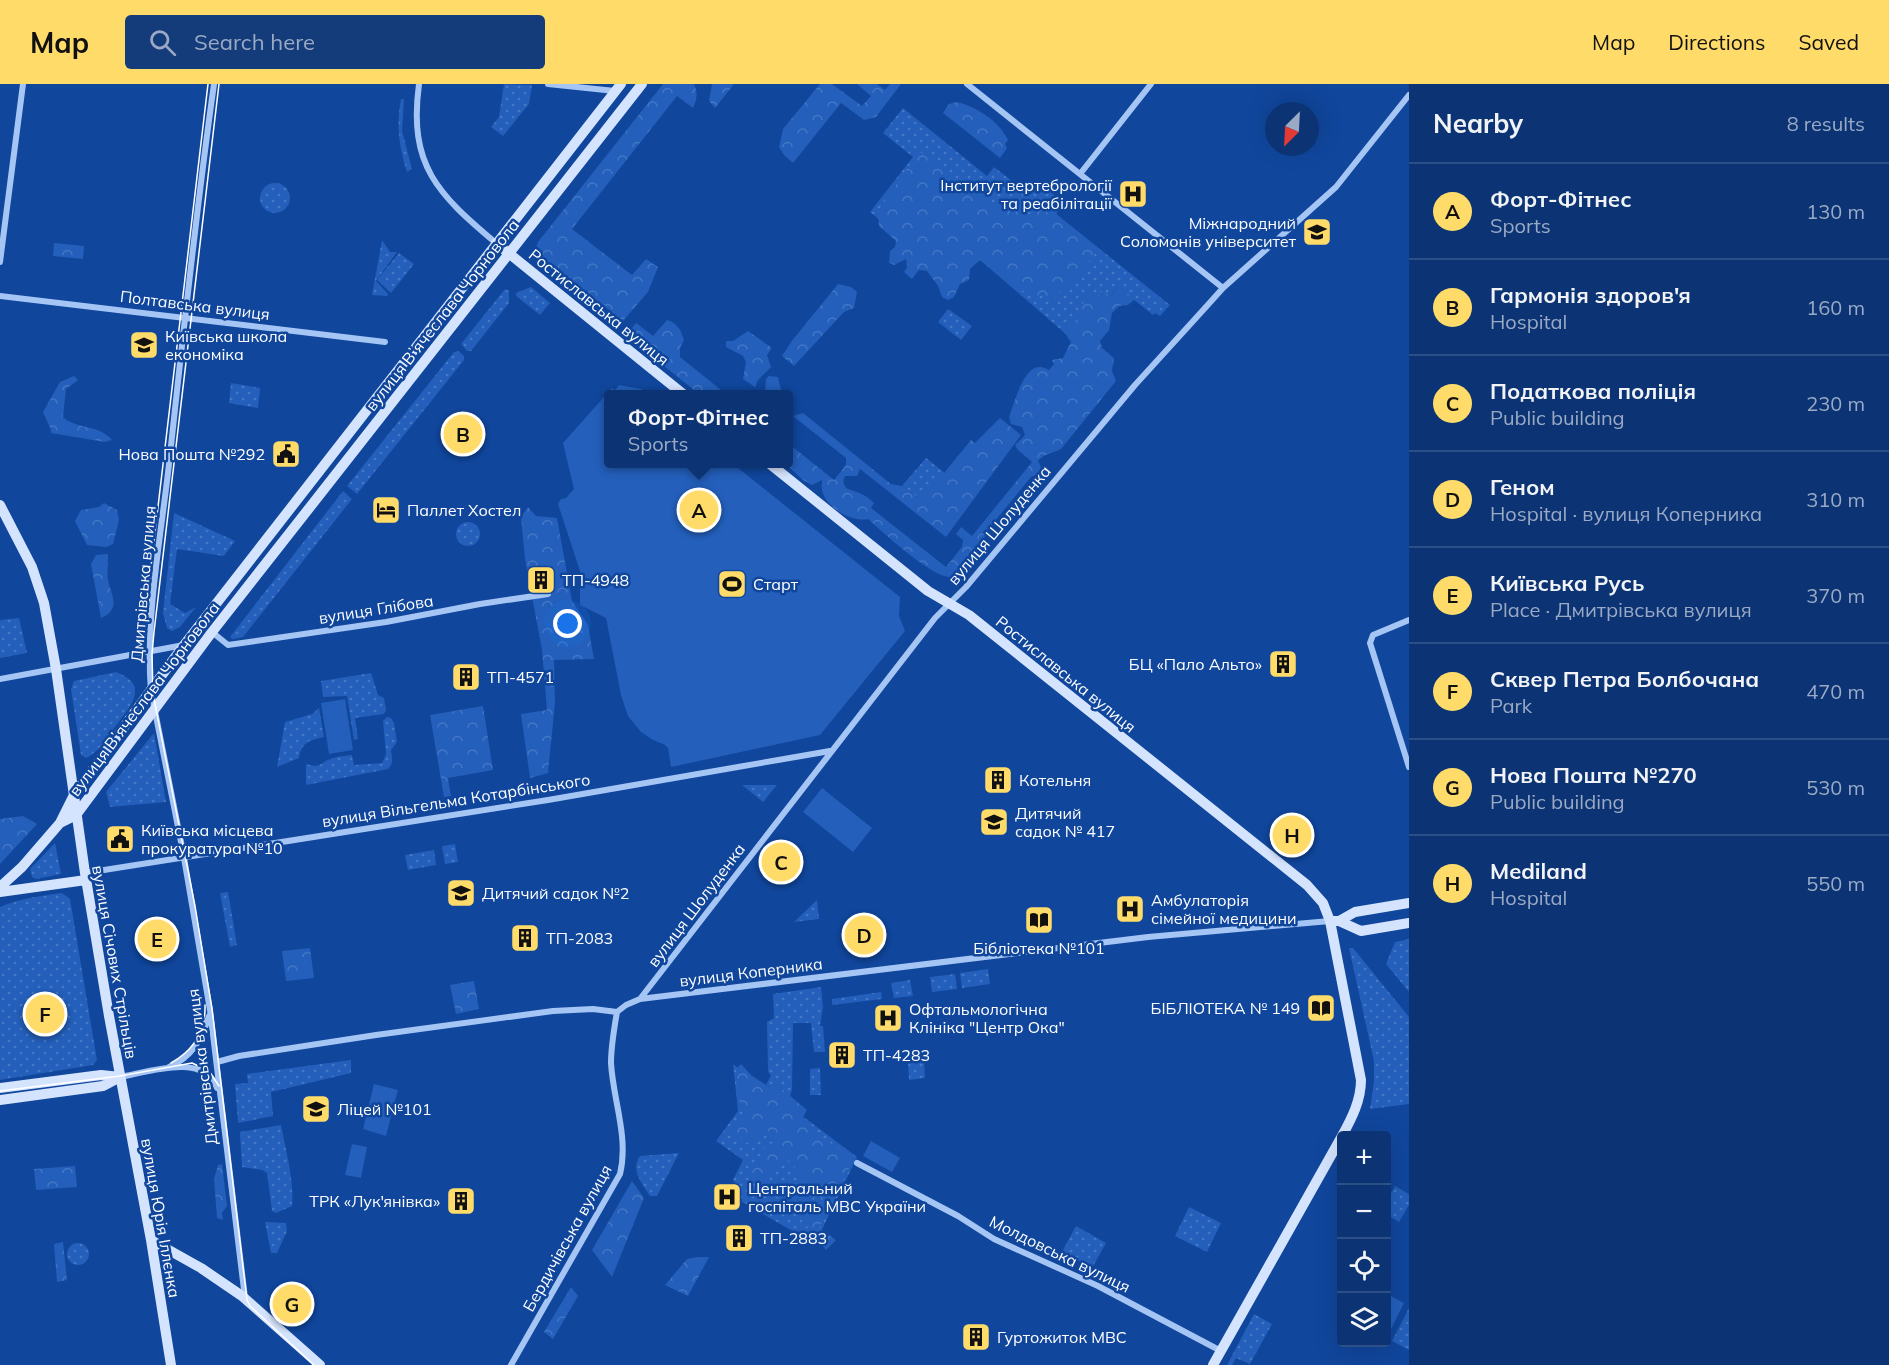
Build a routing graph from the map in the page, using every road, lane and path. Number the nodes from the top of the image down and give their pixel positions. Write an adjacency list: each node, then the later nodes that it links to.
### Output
1 (23, 84): 13 (street)
2 (214, 84): 16 (street, Дмитрівська вулиця)
3 (419, 84): 11 (street)
4 (548, 84): 8 (street)
5 (642, 84): 12 (main road, вулиця Вʼячеслава Чорновола)
6 (967, 84): 10 (street)
7 (1151, 84): 10 (street)
8 (618, 88): 11 (main road, вулиця Вʼячеслава Чорновола)
9 (1409, 95): 14 (street, вулиця Шолуденка)
10 (1080, 174): 14 (street)
11 (496, 243): 12 (main road, Ростиславська вулиця); 25 (main road, вулиця Вʼячеслава Чорновола)
12 (510, 254): 18 (main road, Ростиславська вулиця); 24 (main road, вулиця Вʼячеслава Чорновола)
13 (0, 262)
14 (1223, 288): 22 (street, вулиця Шолуденка)
15 (0, 296): 16 (street, Полтавська вулиця)
16 (185, 317): 17 (street, Полтавська вулиця); 26 (street, Дмитрівська вулиця)
17 (386, 342)
18 (678, 390)
19 (775, 468): 22 (main road, Ростиславська вулиця)
20 (0, 505): 27 (main road, вулиця Січових Стрільців)
21 (548, 594): 24 (street, вулиця Глібова)
22 (949, 603): 31 (street, вулиця Шолуденка); 41 (main road, Ростиславська вулиця)
23 (1409, 620): 32 (street)
24 (212, 632): 30 (main road, вулиця Вʼячеслава Чорновола)
25 (184, 645): 26 (street); 29 (main road, вулиця Вʼячеслава Чорновола)
26 (149, 652): 27 (street); 29 (street, Дмитрівська вулиця)
27 (56, 669): 28 (street); 33 (main road, вулиця Січових Стрільців)
28 (0, 679)
29 (151, 691): 30 (street, Дмитрівська вулиця); 33 (main road, вулиця Вʼячеслава Чорновола)
30 (154, 710): 34 (main road, вулиця Вʼячеслава Чорновола); 36 (street, Дмитрівська вулиця)
31 (831, 751): 36 (street, вулиця Вільгельма Котарбінського); 43 (street, вулиця Шолуденка)
32 (1409, 766)
33 (74, 795): 34 (main road, вулиця Січових Стрільців); 35 (main road, вулиця Вʼячеслава Чорновола)
34 (76, 815): 35 (main road, вулиця Вʼячеслава Чорновола); 37 (main road, вулиця Січових Стрільців)
35 (60, 823): 38 (main road)
36 (184, 857): 37 (street, вулиця Вільгельма Котарбінського); 44 (street, Дмитрівська вулиця)
37 (85, 876): 39 (main road); 48 (main road, вулиця Січових Стрільців)
38 (0, 887)
39 (0, 892)
40 (1409, 903): 41 (main road)
41 (1334, 921): 42 (main road); 43 (street, вулиця Коперника); 52 (main road, Ростиславська вулиця)
42 (1409, 923)
43 (640, 999): 45 (street, вулиця Коперника)
44 (210, 1010): 46 (street, Дмитрівська вулиця); 47 (street)
45 (617, 1012): 46 (street); 60 (street, Бердичівська вулиця)
46 (217, 1062): 50 (street, Дмитрівська вулиця)
47 (157, 1071): 48 (street); 50 (street)
48 (120, 1077): 49 (main road); 51 (main road); 55 (main road, вулиця Юрія Іллєнка)
49 (0, 1088)
50 (220, 1097): 56 (street, Дмитрівська вулиця)
51 (0, 1100)
52 (1344, 1131)
53 (1337, 1145): 57 (main road, Ростиславська вулиця)
54 (857, 1163): 57 (street, Молдовська вулиця)
55 (151, 1240): 56 (main road); 58 (main road, вулиця Юрія Іллєнка)
56 (245, 1298): 59 (main road)
57 (1221, 1351): 61 (main road, Ростиславська вулиця)
58 (171, 1365)
59 (320, 1365)
60 (511, 1365)
61 (1213, 1365)

